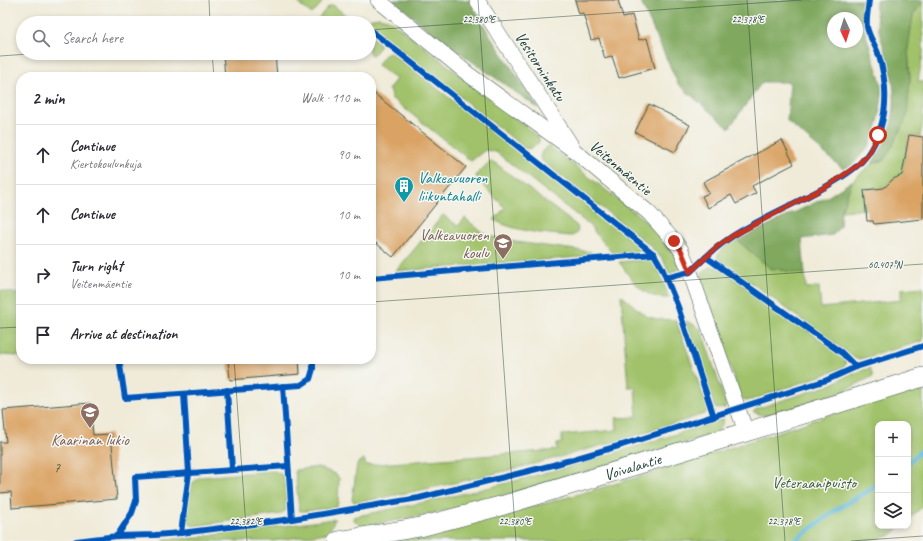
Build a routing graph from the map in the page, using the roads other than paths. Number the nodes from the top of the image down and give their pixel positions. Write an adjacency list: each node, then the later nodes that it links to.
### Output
1 (378, 0): 3 (street, Veitenmäentie)
2 (477, 0): 3 (street, Vesitorninkatu)
3 (576, 152): 5 (street, Veitenmäentie)
4 (923, 376): 5 (street, Voivalantie)
5 (746, 432): 6 (street, Voivalantie)
6 (338, 541)

